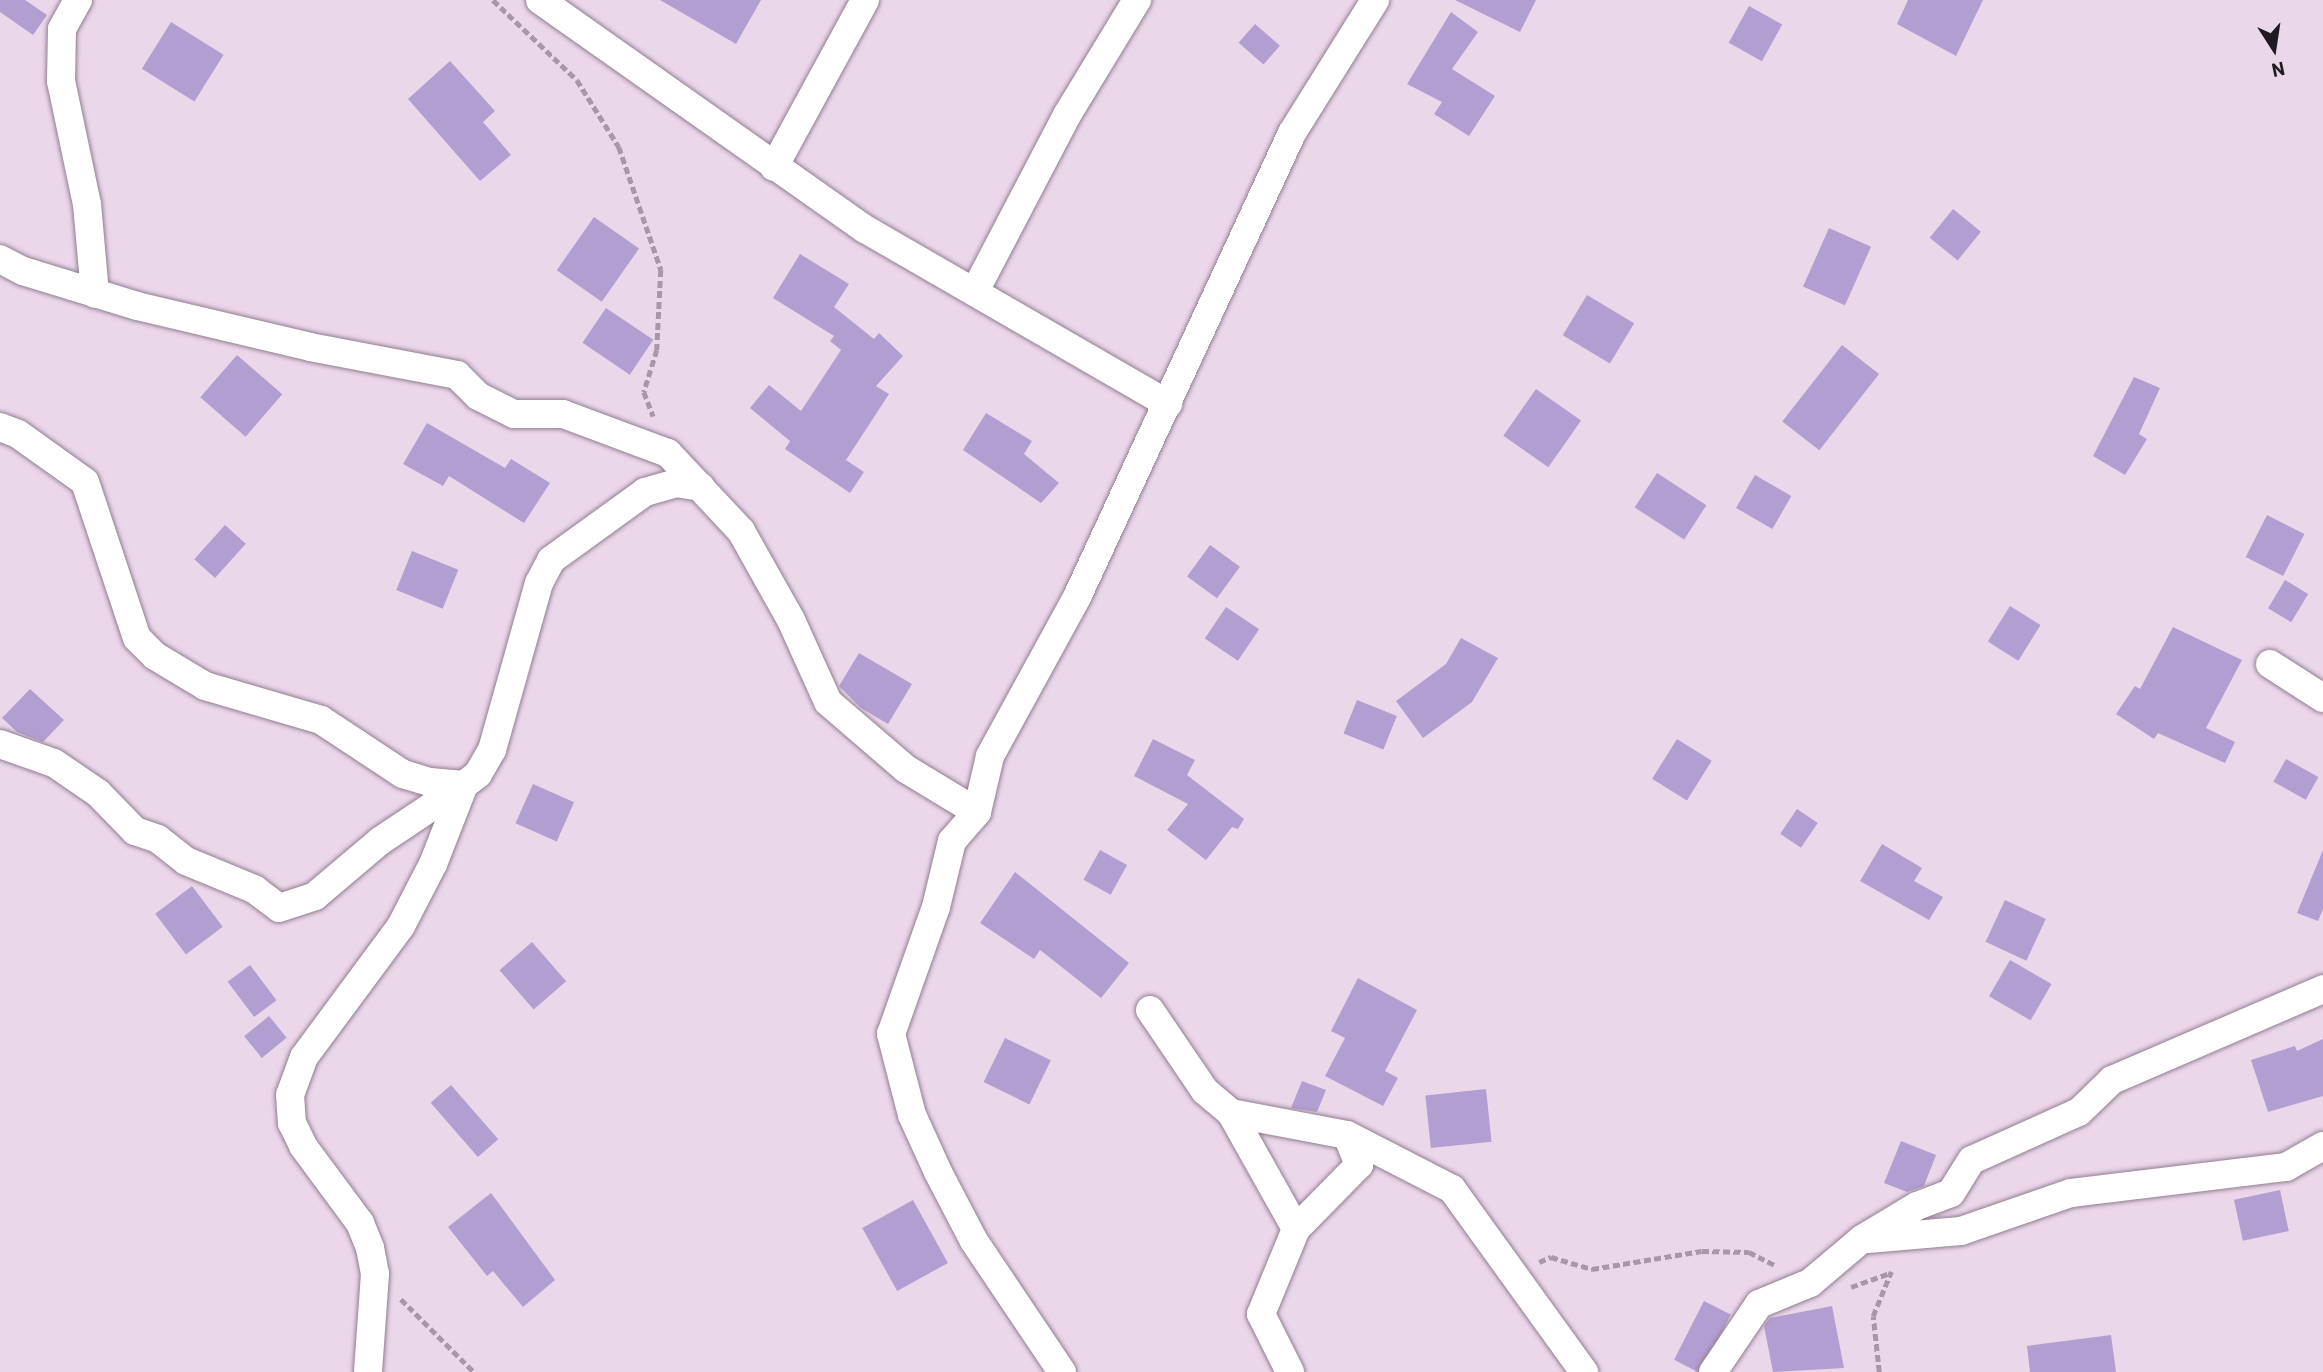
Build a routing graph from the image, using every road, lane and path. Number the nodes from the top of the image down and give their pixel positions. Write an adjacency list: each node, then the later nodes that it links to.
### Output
1 (78, 0): 10 (street)
2 (493, 0): 13 (path)
3 (541, 0): 7 (street)
4 (865, 0): 7 (street)
5 (1137, 0): 9 (street)
6 (1375, 0): 11 (street)
7 (775, 167): 9 (street)
8 (0, 259): 10 (street)
9 (975, 291): 11 (street)
10 (95, 294): 13 (street)
11 (1168, 404): 19 (street)
12 (0, 427): 18 (street)
13 (668, 453): 14 (street)
14 (701, 487): 18 (street); 19 (street)
15 (2270, 664): 16 (street)
16 (2323, 698)
17 (0, 744): 18 (street)
18 (464, 785): 31 (street)
19 (977, 812): 35 (street)
20 (2323, 989): 29 (street)
21 (1150, 1010): 22 (street)
22 (1231, 1114): 23 (street); 27 (street)
23 (1347, 1135): 25 (street); 26 (street)
24 (2323, 1146): 28 (street)
25 (1396, 1159): 26 (street); 30 (street)
26 (1359, 1165): 27 (street)
27 (1296, 1229): 36 (street)
28 (1906, 1236): 29 (street); 39 (path)
29 (1862, 1239): 32 (street)
30 (1514, 1272): 32 (path); 37 (street)
31 (375, 1274): 33 (street); 34 (path)
32 (1810, 1283): 38 (street)
33 (368, 1372)
34 (474, 1372)
35 (1062, 1372)
36 (1290, 1372)
37 (1584, 1372)
38 (1713, 1372)
39 (1879, 1372)

